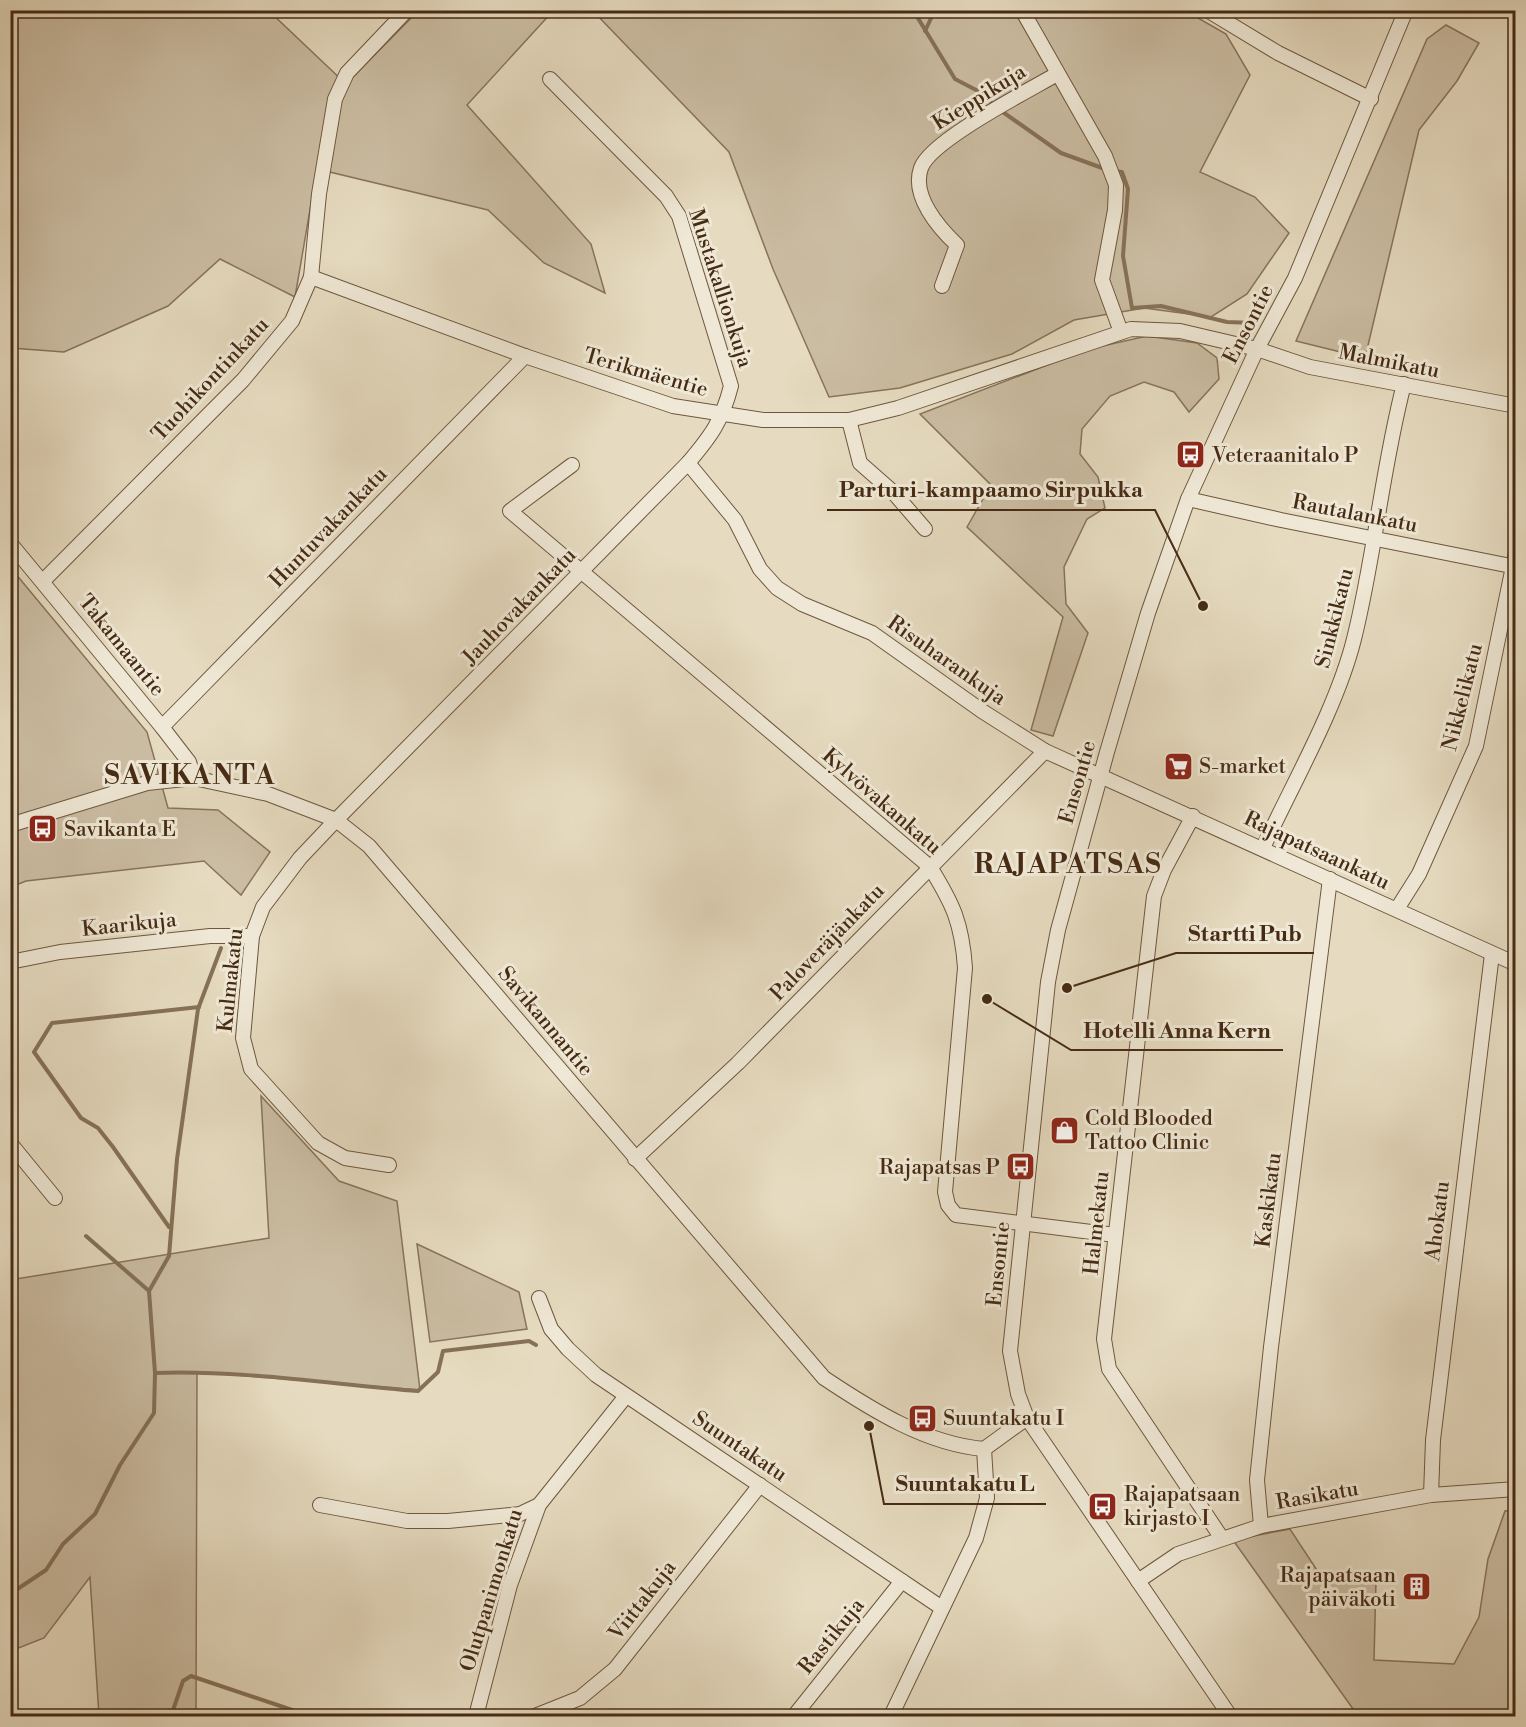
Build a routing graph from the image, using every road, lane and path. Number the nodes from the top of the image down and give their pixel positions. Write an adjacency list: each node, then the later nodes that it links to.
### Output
1 (407, 10): 8 (street, Tuohikontinkatu)
2 (1022, 10): 5 (street)
3 (1207, 10): 7 (street)
4 (1406, 10): 7 (street, Ensontie)
5 (1057, 74): 9 (street, Kieppikuja); 10 (street)
6 (550, 79): 15 (street, Mustakallionkuja)
7 (1371, 99): 11 (street, Ensontie)
8 (311, 277): 12 (street, Terikmäentie); 25 (street, Tuohikontinkatu)
9 (942, 286)
10 (1121, 332): 11 (street, Terikmäentie); 16 (street, Terikmäentie)
11 (1257, 349): 13 (street, Malmikatu); 19 (street, Ensontie)
12 (525, 356): 15 (street, Terikmäentie); 26 (street, Huntuvakankatu)
13 (1404, 384): 14 (street, Malmikatu); 21 (street, Sinkkikatu)
14 (1515, 406)
15 (723, 415): 16 (street, Terikmäentie); 17 (street, Jauhovakankatu)
16 (849, 420): 20 (street)
17 (688, 463): 24 (street, Jauhovakankatu); 27 (street, Risuharankuja)
18 (572, 465): 24 (street, Kylvövakankatu)
19 (1188, 499): 21 (street, Rautalankatu); 28 (street, Ensontie)
20 (925, 529)
21 (1374, 538): 23 (street, Rautalankatu); 33 (street, Sinkkikatu)
22 (10, 543): 25 (street, Takamaantie)
23 (1515, 562): 36 (street, Nikkelikatu)
24 (580, 572): 31 (street, Jauhovakankatu); 34 (street, Kylvövakankatu)
25 (43, 581): 26 (street, Takamaantie)
26 (162, 727): 29 (street, Takamaantie)
27 (1045, 751): 28 (street, Risuharankuja); 34 (street, Paloveräjänkatu)
28 (1101, 774): 30 (street, Rajapatsaankatu); 45 (street, Ensontie)
29 (194, 778): 31 (street, Savikannantie); 32 (street, Savikannantie)
30 (1193, 816): 33 (street, Rajapatsaankatu); 46 (street, Halmekatu)
31 (336, 820): 37 (street, Kulmakatu); 42 (street, Savikannantie)
32 (10, 825)
33 (1263, 848): 35 (street, Rajapatsaankatu)
34 (930, 867): 42 (street, Paloveräjänkatu); 45 (street, Kylvövakankatu)
35 (1330, 879): 36 (street, Rajapatsaankatu); 56 (street, Kaskikatu)
36 (1397, 909): 38 (street, Rajapatsaankatu)
37 (252, 936): 39 (street, Kaarikuja); 43 (street, Kulmakatu)
38 (1492, 954): 40 (street, Rajapatsaankatu); 53 (street, Ahokatu)
39 (10, 962)
40 (1515, 964)
41 (10, 1143): 44 (street)
42 (635, 1159): 50 (street, Savikannantie)
43 (389, 1166)
44 (55, 1198)
45 (1024, 1222): 46 (street, Kylvövakankatu); 49 (street, Ensontie)
46 (1115, 1235): 57 (street, Halmekatu)
47 (539, 1298): 48 (street, Suuntakatu)
48 (626, 1396): 51 (street, Suuntakatu); 55 (street, Olutpanimonkatu)
49 (1027, 1418): 50 (street); 59 (street, Ensontie)
50 (984, 1449): 60 (street)
51 (760, 1485): 58 (street, Suuntakatu); 62 (street, Viittakuja)
52 (1515, 1489): 53 (street, Rasikatu)
53 (1431, 1495): 56 (street, Rasikatu)
54 (320, 1505): 55 (street)
55 (539, 1505): 61 (street, Olutpanimonkatu)
56 (1261, 1526): 57 (street, Rasikatu)
57 (1221, 1538): 59 (street, Rasikatu)
58 (902, 1581): 60 (street, Suuntakatu); 63 (street, Rastikuja)
59 (1138, 1581): 65 (street, Ensontie)
60 (942, 1608): 64 (street)
61 (476, 1716)
62 (535, 1716)
63 (794, 1716)
64 (891, 1716)
65 (1230, 1716)

